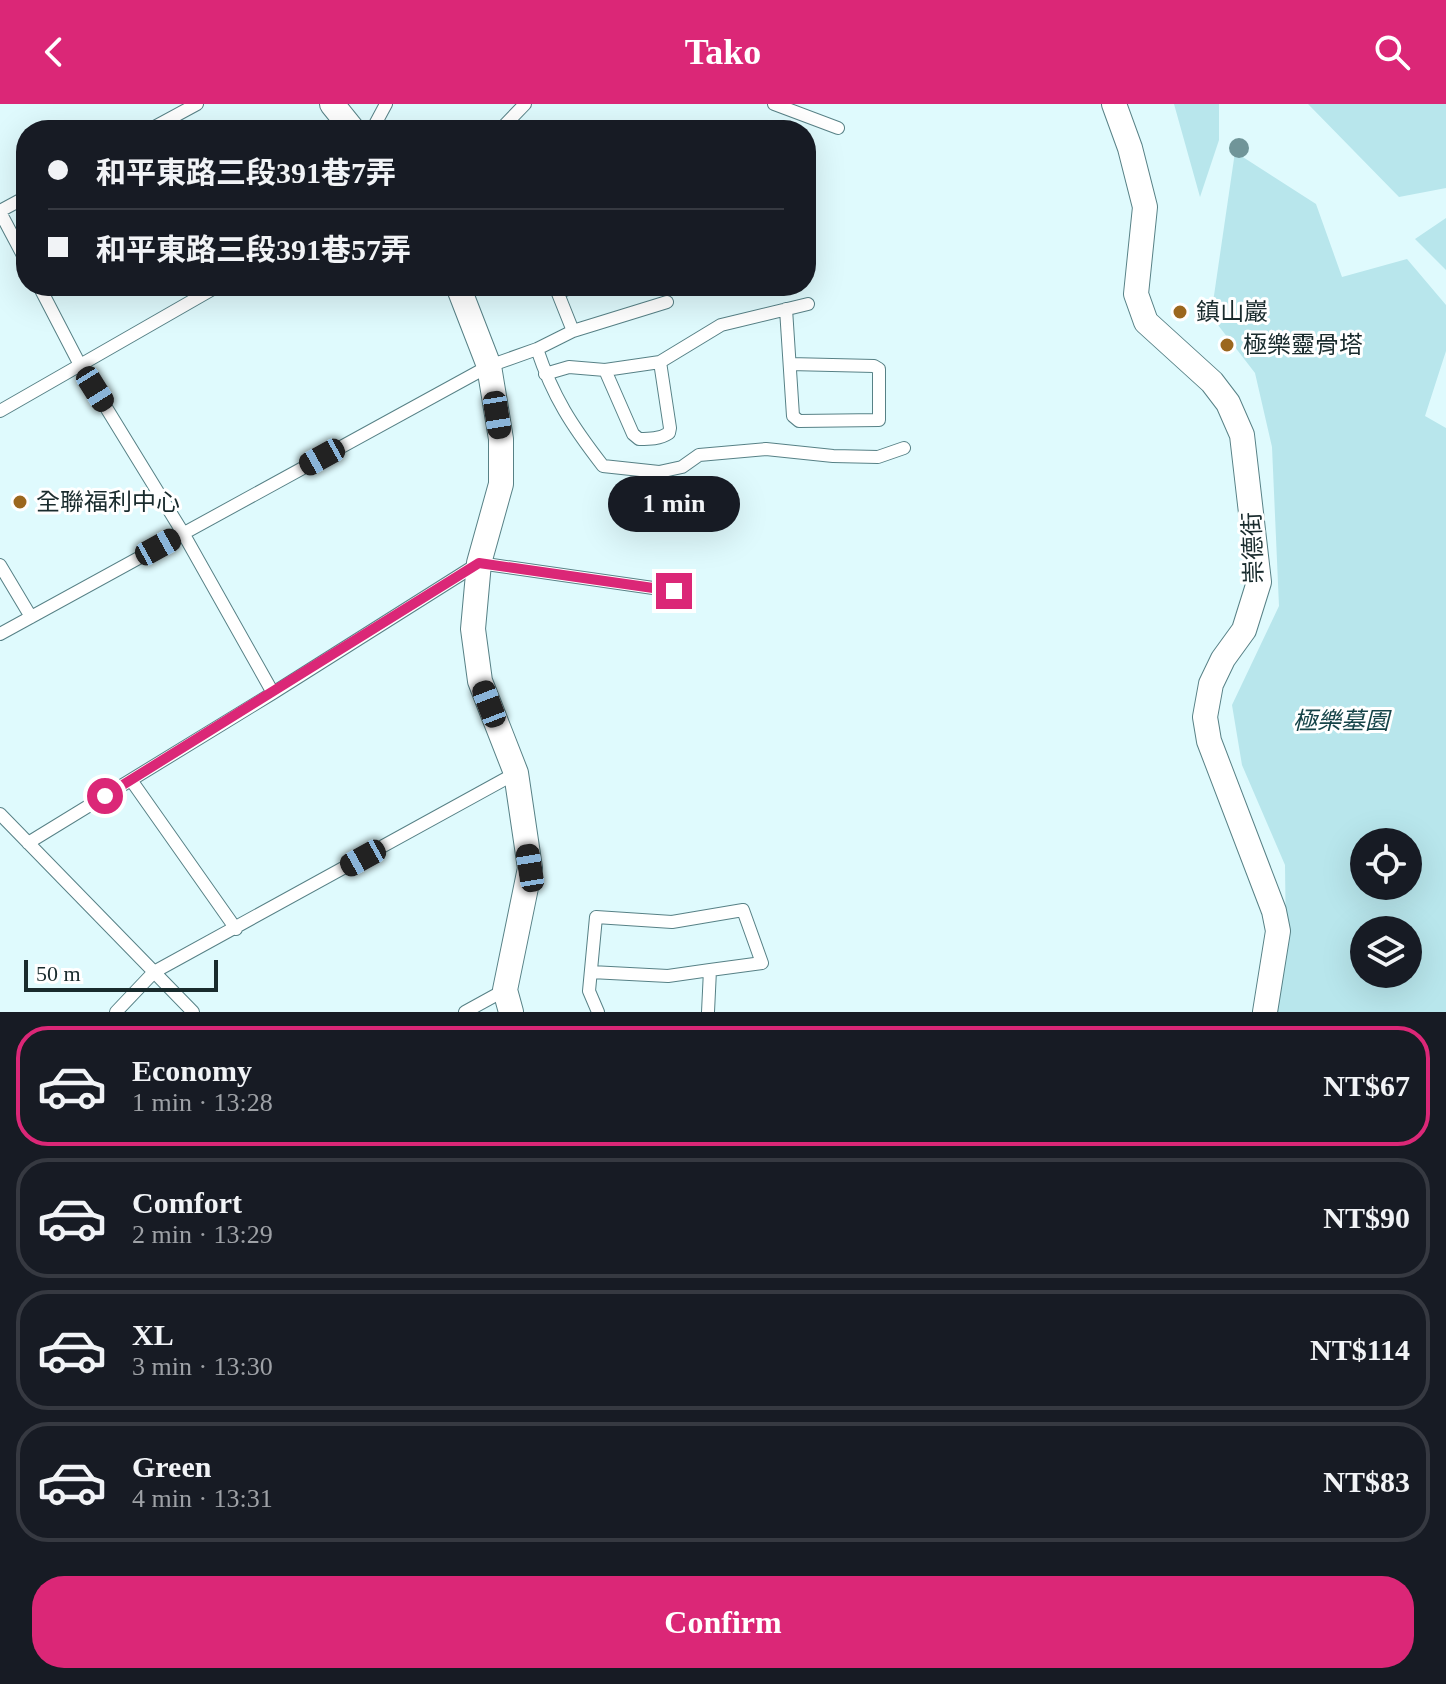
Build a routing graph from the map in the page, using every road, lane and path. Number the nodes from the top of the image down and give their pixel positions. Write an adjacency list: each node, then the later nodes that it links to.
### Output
1 (197, 104): 6 (lane)
2 (332, 104): 7 (street)
3 (525, 104): 8 (lane)
4 (774, 104): 9 (lane)
5 (1114, 104): 50 (street, 崇德街)
6 (167, 120)
7 (345, 120)
8 (510, 120)
9 (838, 128)
10 (0, 211): 11 (lane)
11 (16, 242)
12 (44, 296): 23 (lane)
13 (201, 296): 23 (lane)
14 (462, 296): 24 (street)
15 (559, 296): 19 (lane)
16 (667, 302): 19 (lane)
17 (808, 304): 18 (lane)
18 (786, 309): 21 (lane); 22 (lane)
19 (573, 331): 20 (lane)
20 (537, 349): 24 (lane); 26 (lane)
21 (660, 362): 25 (lane); 25 (lane)
22 (790, 364): 22 (lane)
23 (80, 365): 27 (lane); 29 (lane)
24 (489, 366): 29 (lane); 30 (street)
25 (605, 370): 26 (lane)
26 (545, 374): 28 (lane)
27 (0, 411)
28 (904, 448)
29 (183, 533): 33 (lane); 35 (lane)
30 (479, 563): 32 (lane); 35 (lane); 36 (street)
31 (0, 565): 33 (lane)
32 (674, 591)
33 (31, 617): 34 (lane)
34 (0, 634)
35 (273, 693): 37 (lane)
36 (516, 773): 40 (lane); 44 (street)
37 (131, 780): 39 (lane); 40 (lane)
38 (0, 814): 39 (lane)
39 (28, 843): 42 (lane)
40 (236, 929): 42 (lane)
41 (710, 970): 43 (lane); 43 (lane); 49 (lane)
42 (154, 972): 45 (lane); 46 (lane)
43 (591, 972): 48 (lane)
44 (508, 1001): 47 (lane)
45 (116, 1012)
46 (193, 1012)
47 (465, 1012)
48 (598, 1012)
49 (708, 1012)
50 (1265, 1012)

